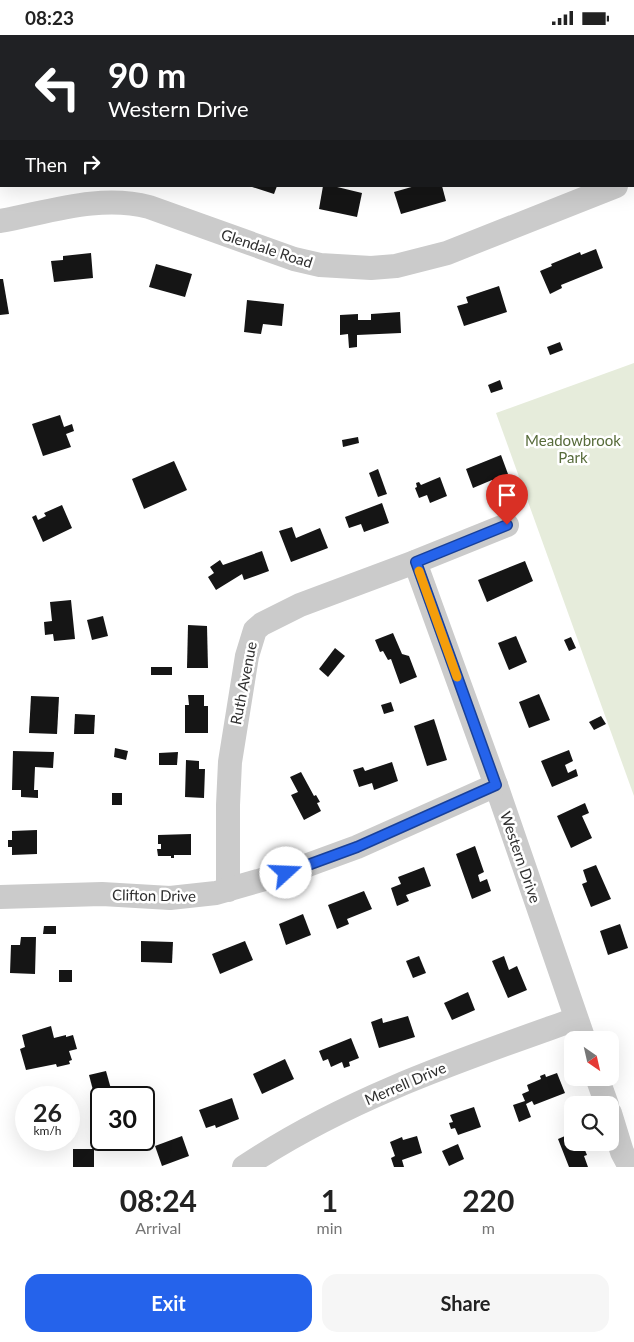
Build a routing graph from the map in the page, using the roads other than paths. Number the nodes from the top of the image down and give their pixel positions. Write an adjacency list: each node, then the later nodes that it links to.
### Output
1 (613, 187): 2 (street, Glendale Road)
2 (115, 194): 3 (street, Glendale Road)
3 (0, 221)
4 (507, 525): 5 (street, Ruth Avenue)
5 (416, 562): 6 (street, Western Drive); 7 (street, Ruth Avenue)
6 (496, 785): 7 (street, Clifton Drive); 9 (street, Western Drive)
7 (228, 890): 8 (street, Clifton Drive)
8 (0, 897)
9 (580, 1030): 11 (street, Merrell Drive)
10 (619, 1142): 12 (street)
11 (244, 1167)
12 (630, 1167)

